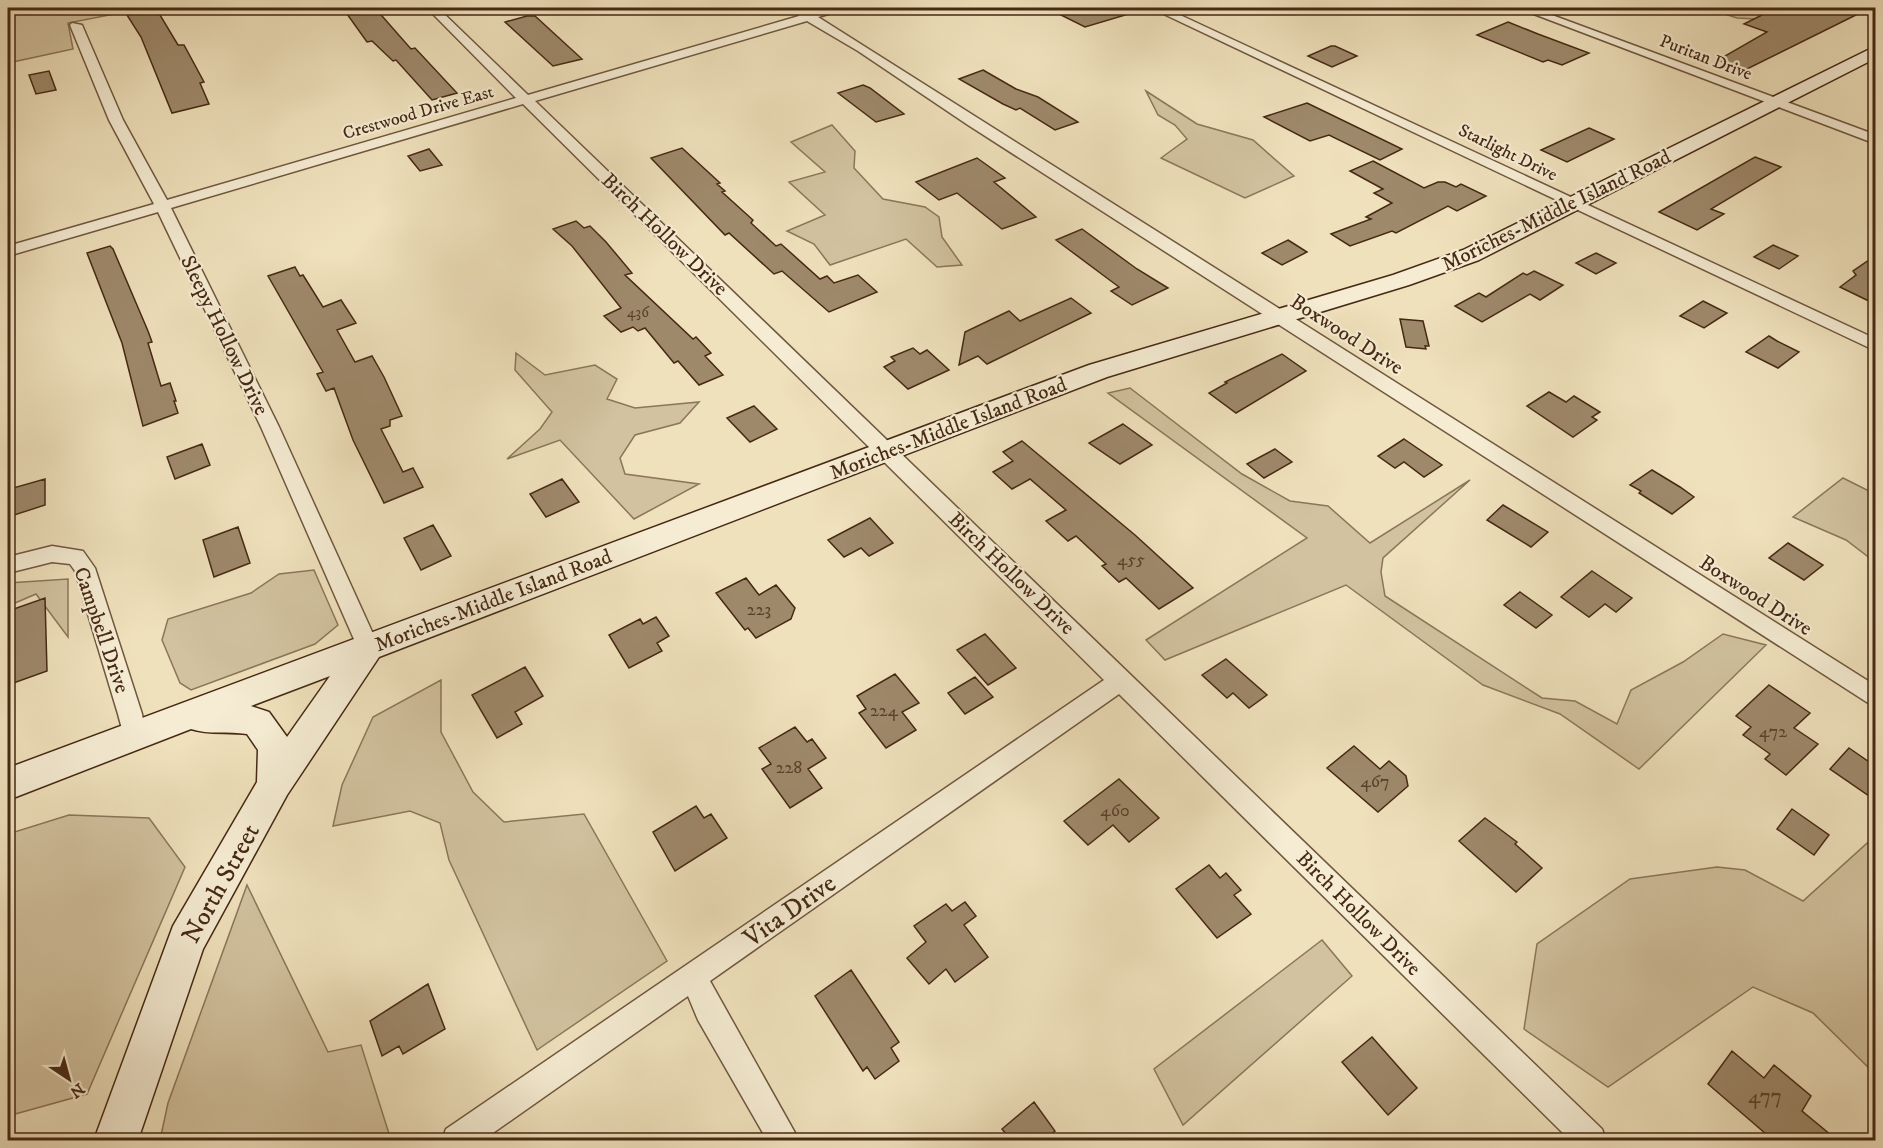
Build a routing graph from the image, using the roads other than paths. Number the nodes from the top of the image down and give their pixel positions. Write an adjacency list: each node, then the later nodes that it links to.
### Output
1 (432, 8): 8 (street, Birch Hollow Drive)
2 (838, 8): 5 (street, Crestwood Drive East)
3 (1157, 8): 11 (street, Starlight Drive)
4 (1524, 8): 9 (street, Puritan Drive)
5 (801, 12): 8 (street, Crestwood Drive East); 14 (street, Boxwood Drive)
6 (76, 26): 12 (street, Sleepy Hollow Drive)
7 (1875, 51): 9 (main road, Moriches-Middle Island Road)
8 (528, 99): 12 (street, Crestwood Drive East); 16 (street, Birch Hollow Drive)
9 (1774, 102): 10 (street, Puritan Drive); 11 (main road, Moriches-Middle Island Road)
10 (1875, 140)
11 (1573, 204): 14 (main road, Moriches-Middle Island Road); 15 (street, Starlight Drive)
12 (162, 205): 13 (street, Crestwood Drive East); 18 (street, Sleepy Hollow Drive)
13 (8, 251)
14 (1279, 318): 16 (main road, Moriches-Middle Island Road); 20 (street, Boxwood Drive)
15 (1875, 346)
16 (888, 452): 18 (main road, Moriches-Middle Island Road); 19 (street, Birch Hollow Drive)
17 (8, 565): 22 (street, Campbell Drive)
18 (368, 647): 21 (main road, Moriches-Middle Island Road); 24 (main road, North Street)
19 (1122, 680): 25 (street, Vita Drive); 29 (street, Birch Hollow Drive)
20 (1875, 698)
21 (181, 720): 22 (main road, Moriches-Middle Island Road); 24 (main road)
22 (134, 737): 23 (main road, Moriches-Middle Island Road)
23 (8, 784)
24 (275, 784): 26 (main road, North Street)
25 (694, 977): 27 (street, Vita Drive); 28 (street)
26 (116, 1140)
27 (457, 1140)
28 (784, 1140)
29 (1591, 1140)

